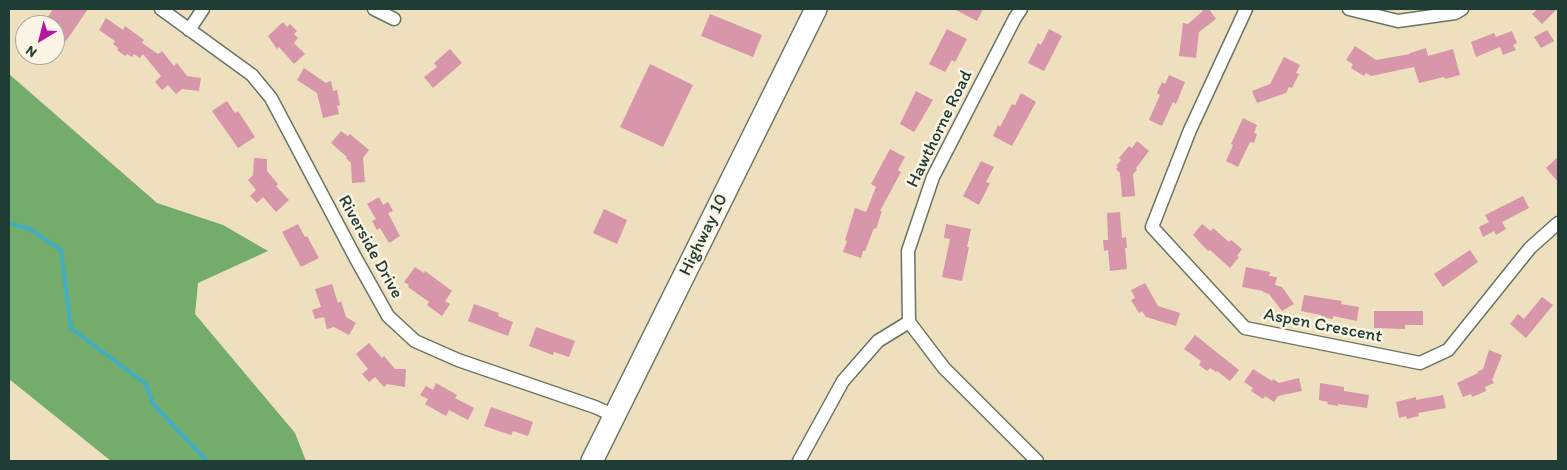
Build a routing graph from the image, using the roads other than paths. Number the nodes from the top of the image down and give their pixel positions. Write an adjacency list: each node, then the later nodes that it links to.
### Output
1 (161, 9): 10 (street, Riverside Drive)
2 (203, 9): 10 (street)
3 (374, 9): 9 (street)
4 (816, 9): 13 (highway, Highway 10)
5 (1022, 9): 12 (street, Hawthorne Road)
6 (1246, 9): 11 (street, Aspen Crescent)
7 (1349, 9): 8 (street)
8 (1462, 9)
9 (394, 19)
10 (189, 30): 13 (street, Riverside Drive)
11 (1558, 223)
12 (909, 322): 15 (street); 16 (street)
13 (615, 416): 14 (highway, Highway 10)
14 (592, 461)
15 (799, 461)
16 (1037, 461)

